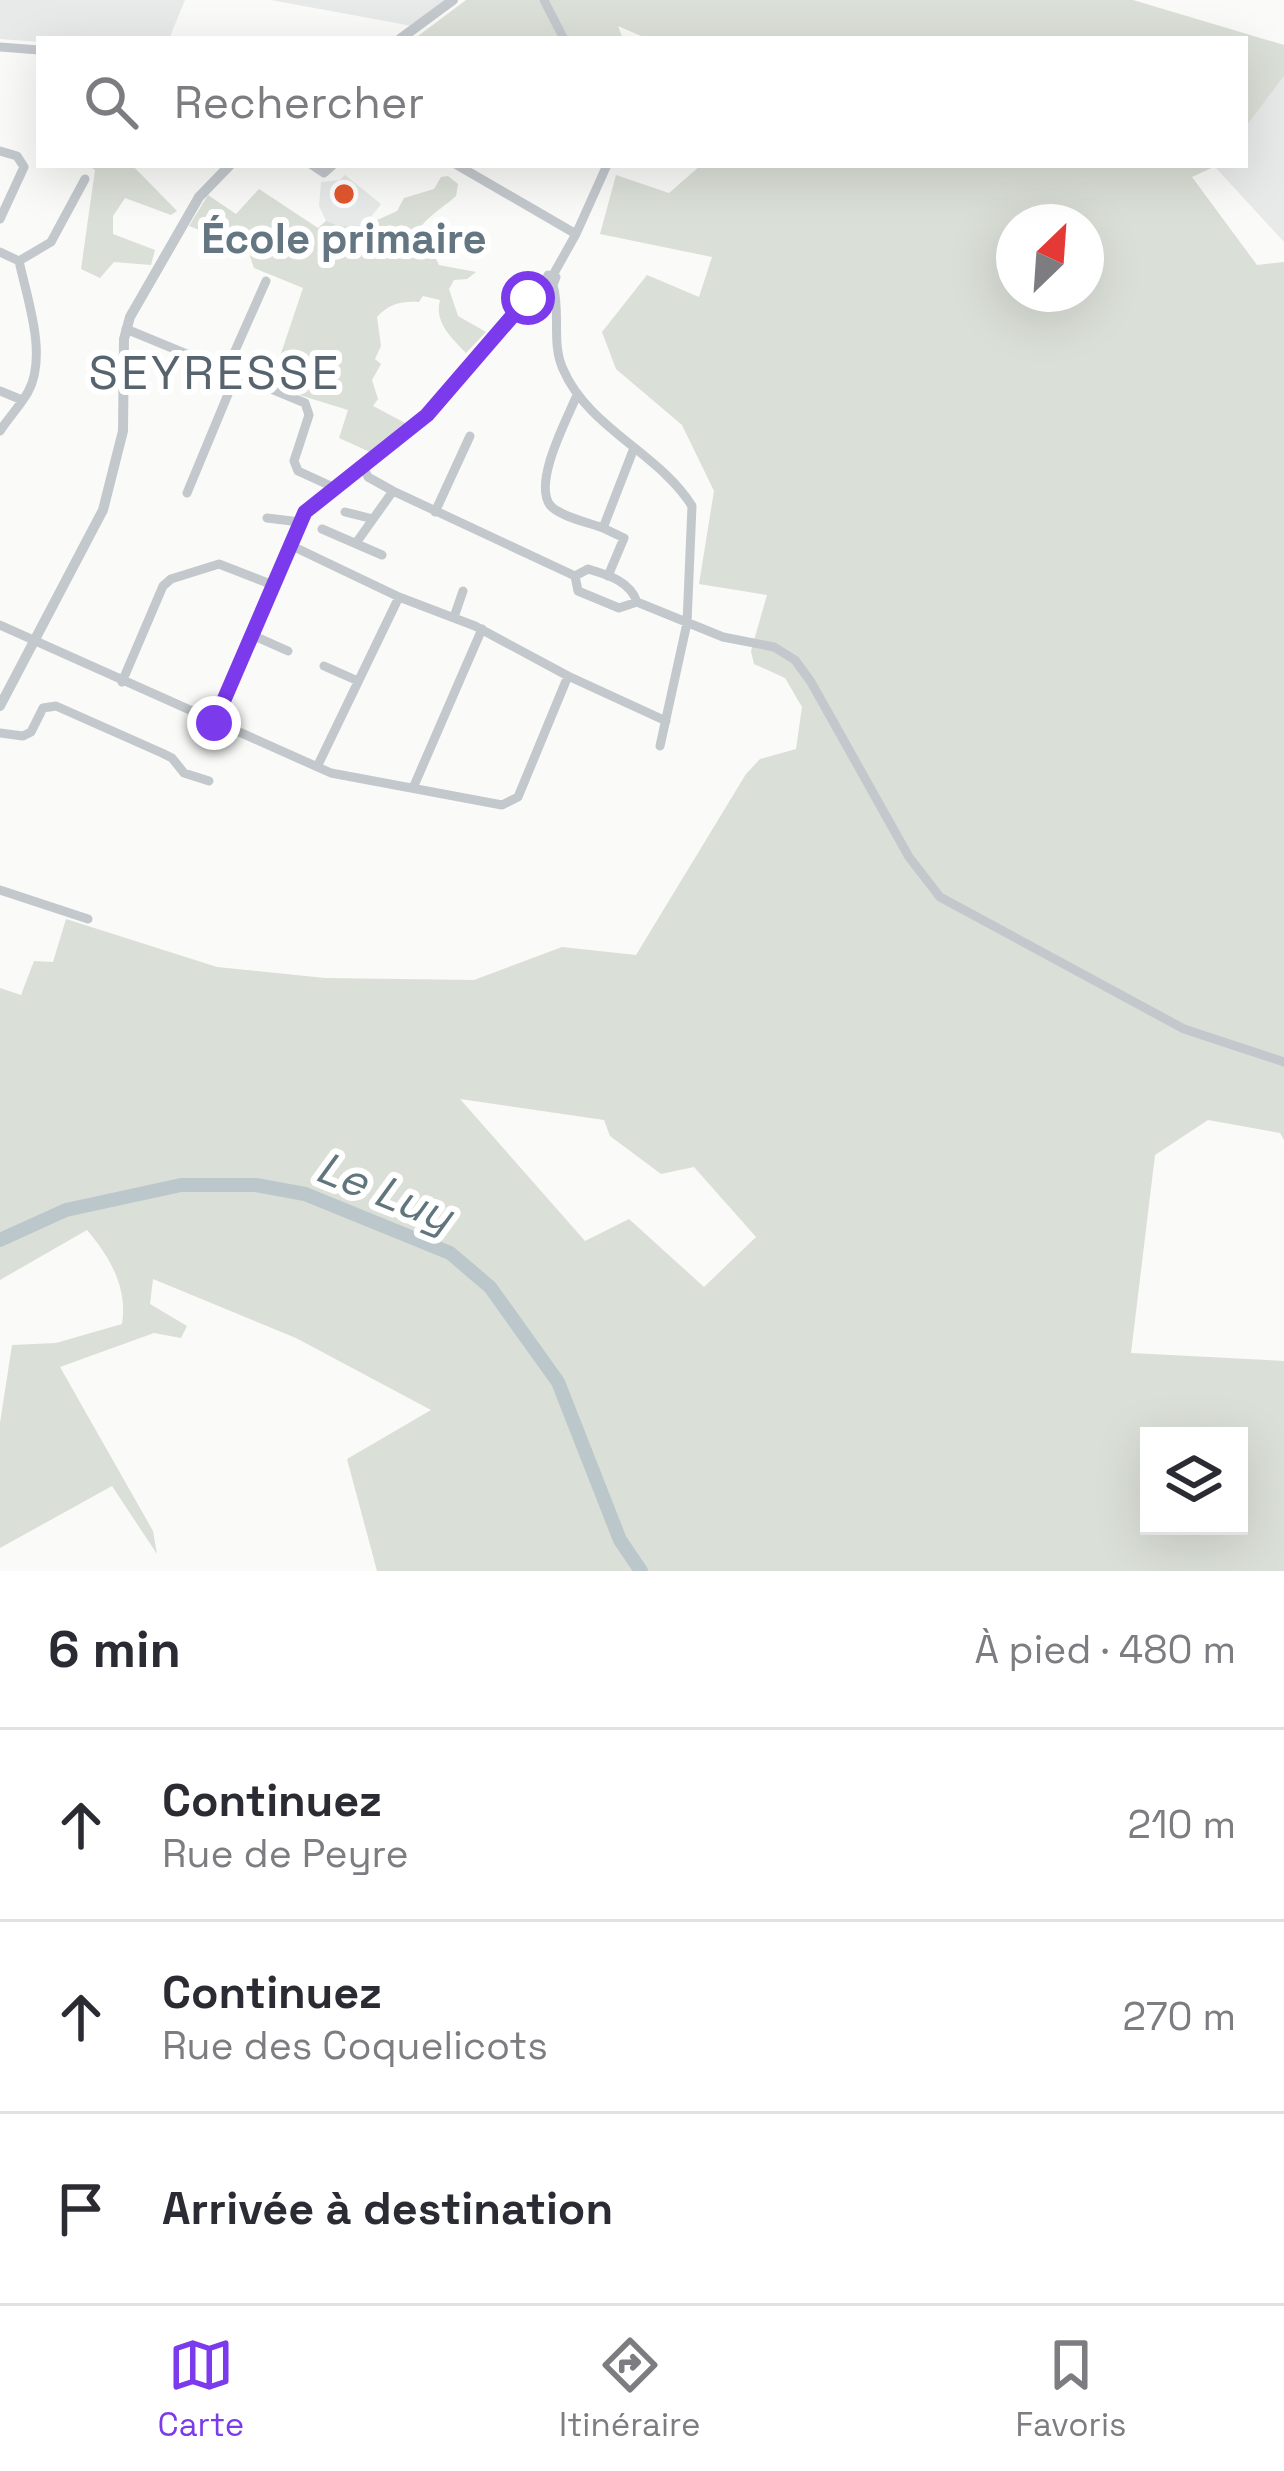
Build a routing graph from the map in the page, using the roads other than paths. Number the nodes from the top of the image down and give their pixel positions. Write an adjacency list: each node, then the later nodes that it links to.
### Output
1 (453, 0): 3 (street)
2 (544, 0): 4 (street)
3 (404, 36)
4 (562, 36)
5 (0, 47): 6 (street)
6 (36, 50)
7 (0, 151): 12 (street)
8 (227, 168): 18 (street)
9 (462, 168): 13 (street)
10 (607, 168): 13 (street)
11 (85, 178): 15 (street)
12 (0, 219)
13 (577, 234): 17 (street)
14 (0, 252): 15 (street)
15 (20, 260): 22 (street)
16 (266, 281): 19 (street)
17 (550, 281): 21 (street); 26 (street)
18 (126, 328): 19 (street); 51 (street)
19 (231, 373): 27 (street); 29 (street)
20 (0, 391): 22 (street)
21 (577, 395): 25 (street); 35 (street)
22 (22, 400): 23 (street)
23 (0, 430)
24 (470, 436): 31 (street)
25 (634, 448): 35 (street); 47 (street)
26 (364, 468): 27 (street); 28 (street)
27 (333, 487): 34 (street)
28 (393, 491): 31 (street); 33 (street)
29 (188, 493)
30 (345, 512): 33 (street)
31 (435, 512): 40 (street)
32 (267, 518): 34 (street)
33 (373, 519): 37 (street)
34 (300, 522): 38 (street)
35 (603, 528): 41 (street)
36 (322, 529): 37 (street)
37 (356, 544): 39 (street)
38 (290, 545): 42 (street); 44 (street)
39 (382, 555)
40 (575, 576): 41 (street); 45 (street)
41 (608, 576): 45 (street)
42 (273, 585): 50 (street); 56 (street)
43 (463, 591): 46 (street)
44 (399, 597): 46 (street); 55 (street)
45 (637, 602): 47 (street)
46 (454, 617): 49 (street)
47 (687, 622): 58 (street); 67 (street)
48 (0, 625): 51 (street)
49 (482, 629): 54 (street); 64 (street)
50 (252, 635): 52 (street); 59 (street)
51 (33, 641): 56 (street); 57 (street)
52 (288, 650)
53 (325, 666): 55 (street)
54 (568, 676): 58 (street); 64 (street)
55 (358, 681): 62 (street)
56 (122, 682): 59 (street)
57 (1, 703)
58 (666, 721): 61 (street)
59 (214, 723): 62 (street)
60 (0, 733): 63 (street)
61 (660, 746)
62 (317, 767): 64 (street)
63 (209, 782)
64 (412, 788)
65 (0, 890): 66 (street)
66 (88, 919)
67 (1284, 1062)

